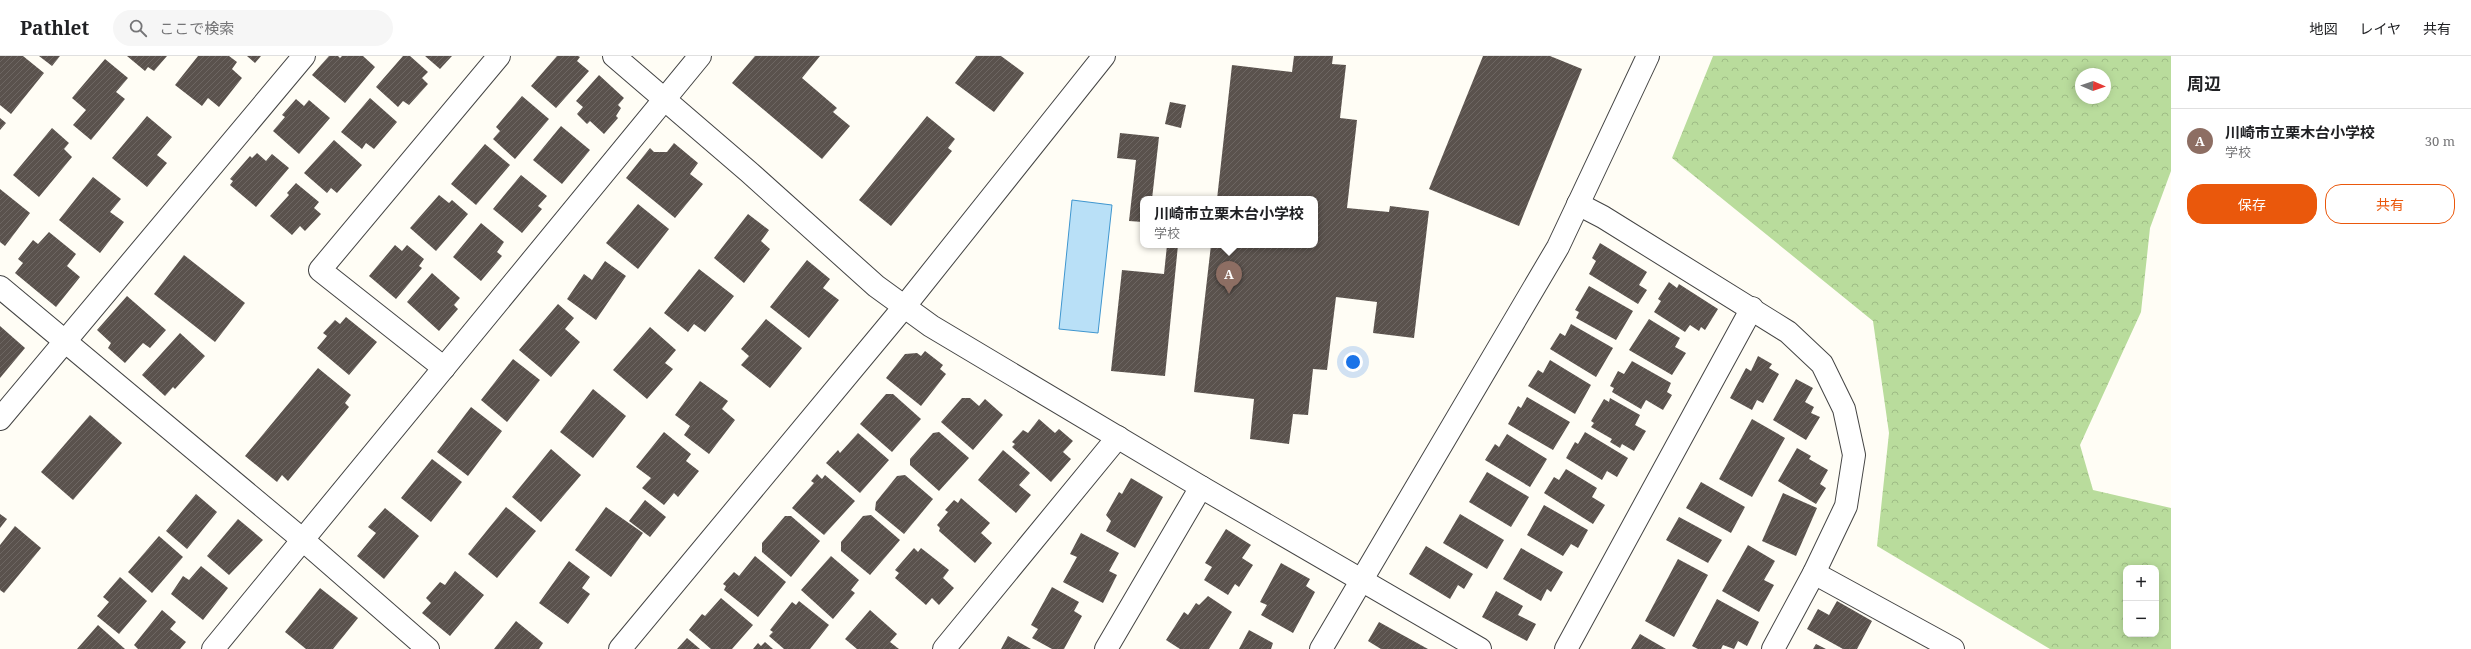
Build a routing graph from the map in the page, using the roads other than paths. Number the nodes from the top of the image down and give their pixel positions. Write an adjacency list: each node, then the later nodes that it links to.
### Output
1 (304, 56): 12 (street)
2 (500, 56): 13 (street)
3 (614, 56): 7 (street)
4 (700, 56): 7 (street)
5 (1104, 56): 10 (street)
6 (1648, 56): 8 (street)
7 (663, 100): 10 (street); 13 (street)
8 (1578, 204): 11 (street); 19 (street)
9 (0, 287): 12 (street)
10 (904, 307): 15 (street); 22 (street)
11 (1752, 308): 18 (street); 27 (street)
12 (64, 340): 14 (street); 17 (street)
13 (444, 368): 17 (street)
14 (0, 419)
15 (1118, 437): 16 (street); 23 (street)
16 (1201, 487): 19 (street); 24 (street)
17 (303, 540): 20 (street); 21 (street)
18 (1814, 573): 28 (street); 29 (street)
19 (1362, 579): 25 (street); 26 (street)
20 (213, 649)
21 (428, 649)
22 (620, 649)
23 (944, 649)
24 (1106, 649)
25 (1321, 649)
26 (1480, 649)
27 (1566, 649)
28 (1772, 649)
29 (1953, 649)

